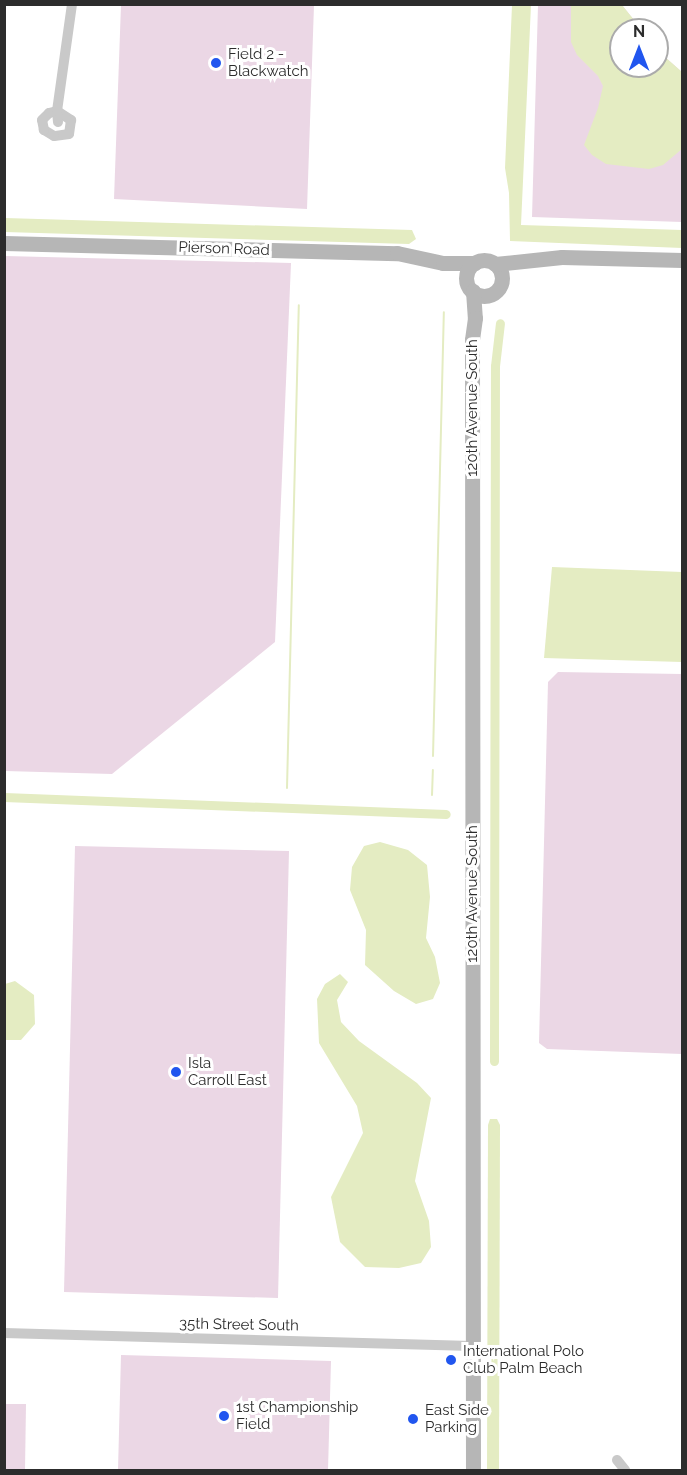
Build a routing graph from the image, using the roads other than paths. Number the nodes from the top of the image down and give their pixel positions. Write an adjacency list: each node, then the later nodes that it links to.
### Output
1 (72, 4): 2 (street)
2 (58, 116)
3 (4, 243): 6 (street, Pierson Road)
4 (682, 260): 5 (street)
5 (531, 262): 8 (street); 9 (street)
6 (443, 263): 7 (street, Pierson Road); 10 (street, Pierson Road)
7 (475, 263): 8 (street); 10 (street)
8 (495, 264): 9 (street)
9 (502, 279): 10 (street)
10 (476, 289): 12 (street, 120th Avenue South)
11 (4, 1333): 12 (street, 35th Street South)
12 (472, 1346): 14 (street, 120th Avenue South)
13 (617, 1460): 15 (street)
14 (473, 1470)
15 (625, 1470)

